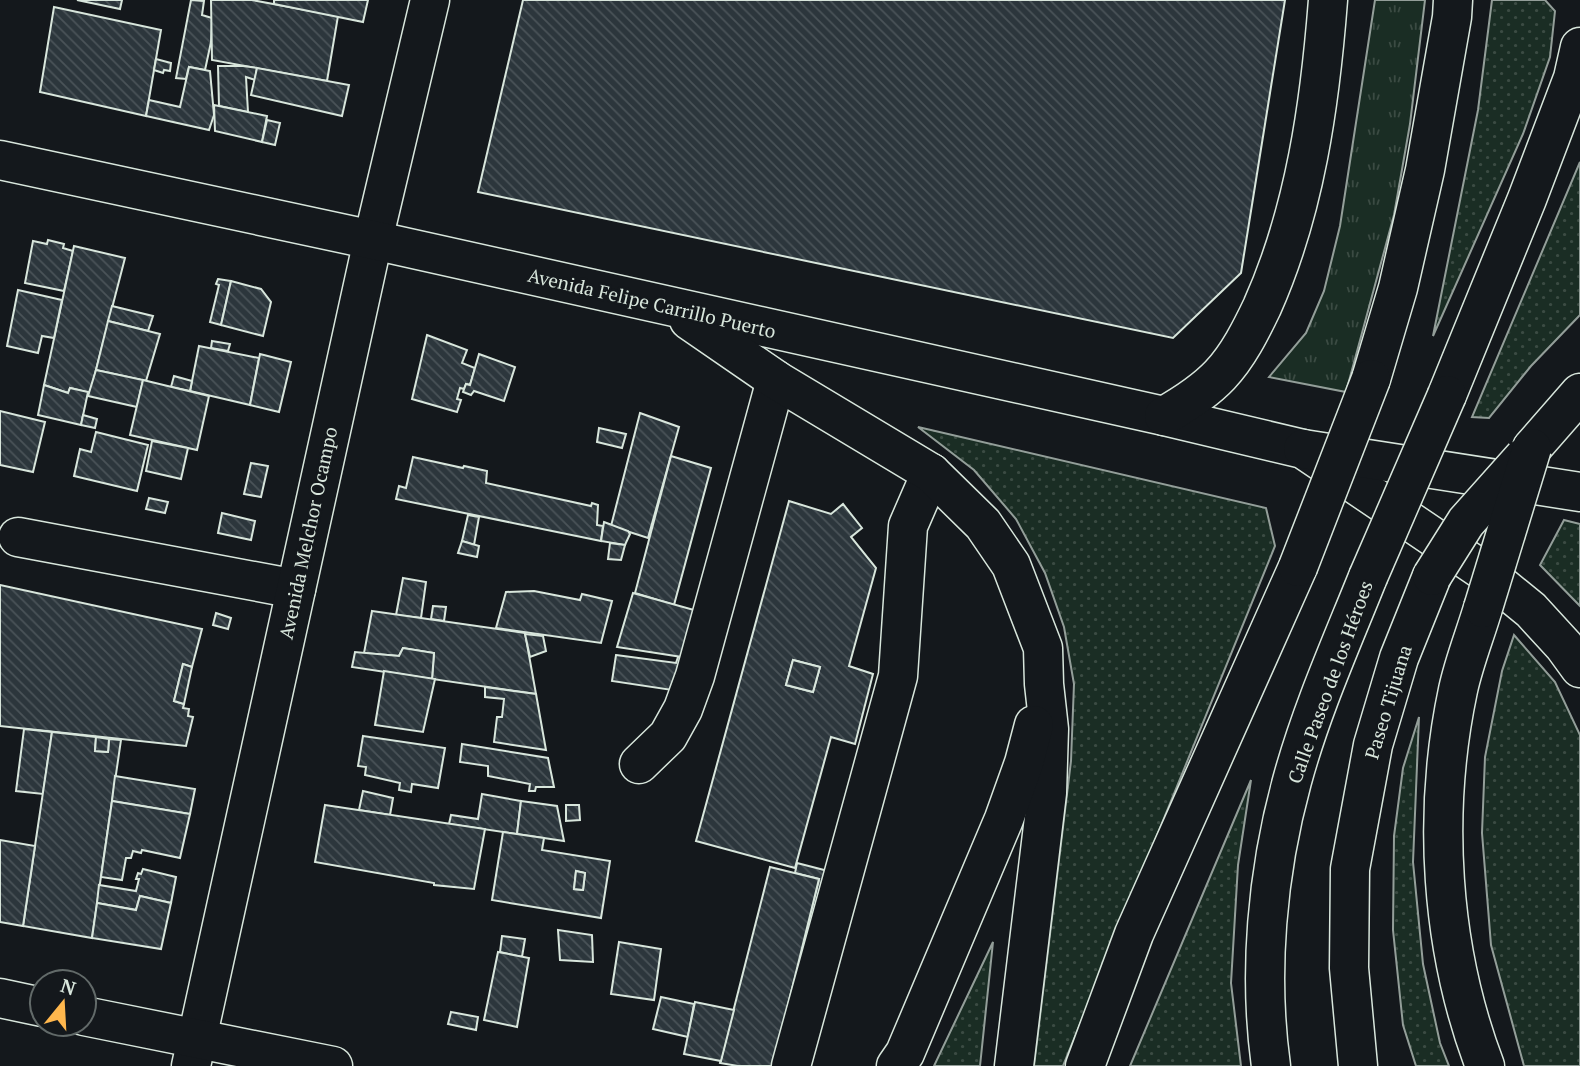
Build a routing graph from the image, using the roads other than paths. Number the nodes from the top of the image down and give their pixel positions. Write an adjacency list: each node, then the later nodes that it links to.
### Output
1 (429, 0): 6 (main road, Avenida Melchor Ocampo)
2 (1328, 0): 10 (main road)
3 (1453, 0): 28 (main road, bridge)
4 (1580, 47): 29 (main road, Calle Paseo de los Héroes, bridge)
5 (0, 160): 6 (main road, Avenida Felipe Carrillo Puerto)
6 (373, 240): 7 (main road, Avenida Felipe Carrillo Puerto); 16 (main road, Avenida Melchor Ocampo)
7 (673, 308): 8 (main road); 10 (main road, Avenida Felipe Carrillo Puerto)
8 (776, 380): 13 (main road); 19 (main road)
9 (1580, 393): 11 (main road, Paseo Tijuana)
10 (1164, 416): 12 (main road, Avenida Felipe Carrillo Puerto)
11 (1532, 447): 30 (main road, Paseo Tijuana, bridge); 31 (main road, bridge)
12 (1303, 449): 14 (main road, Avenida Felipe Carrillo Puerto); 17 (main road)
13 (930, 473): 18 (main road); 25 (main road)
14 (1580, 492)
15 (19, 537): 16 (main road)
16 (296, 589): 23 (main road, Avenida Melchor Ocampo)
17 (1580, 668)
18 (1044, 684): 26 (main road); 27 (main road)
19 (639, 764)
20 (0, 998): 21 (main road)
21 (28, 1004)
22 (98, 1021): 23 (main road)
23 (194, 1053): 24 (main road)
24 (333, 1066)
25 (792, 1066)
26 (896, 1066)
27 (1014, 1066)
28 (1085, 1066)
29 (1271, 1066)
30 (1358, 1066)
31 (1485, 1066)

